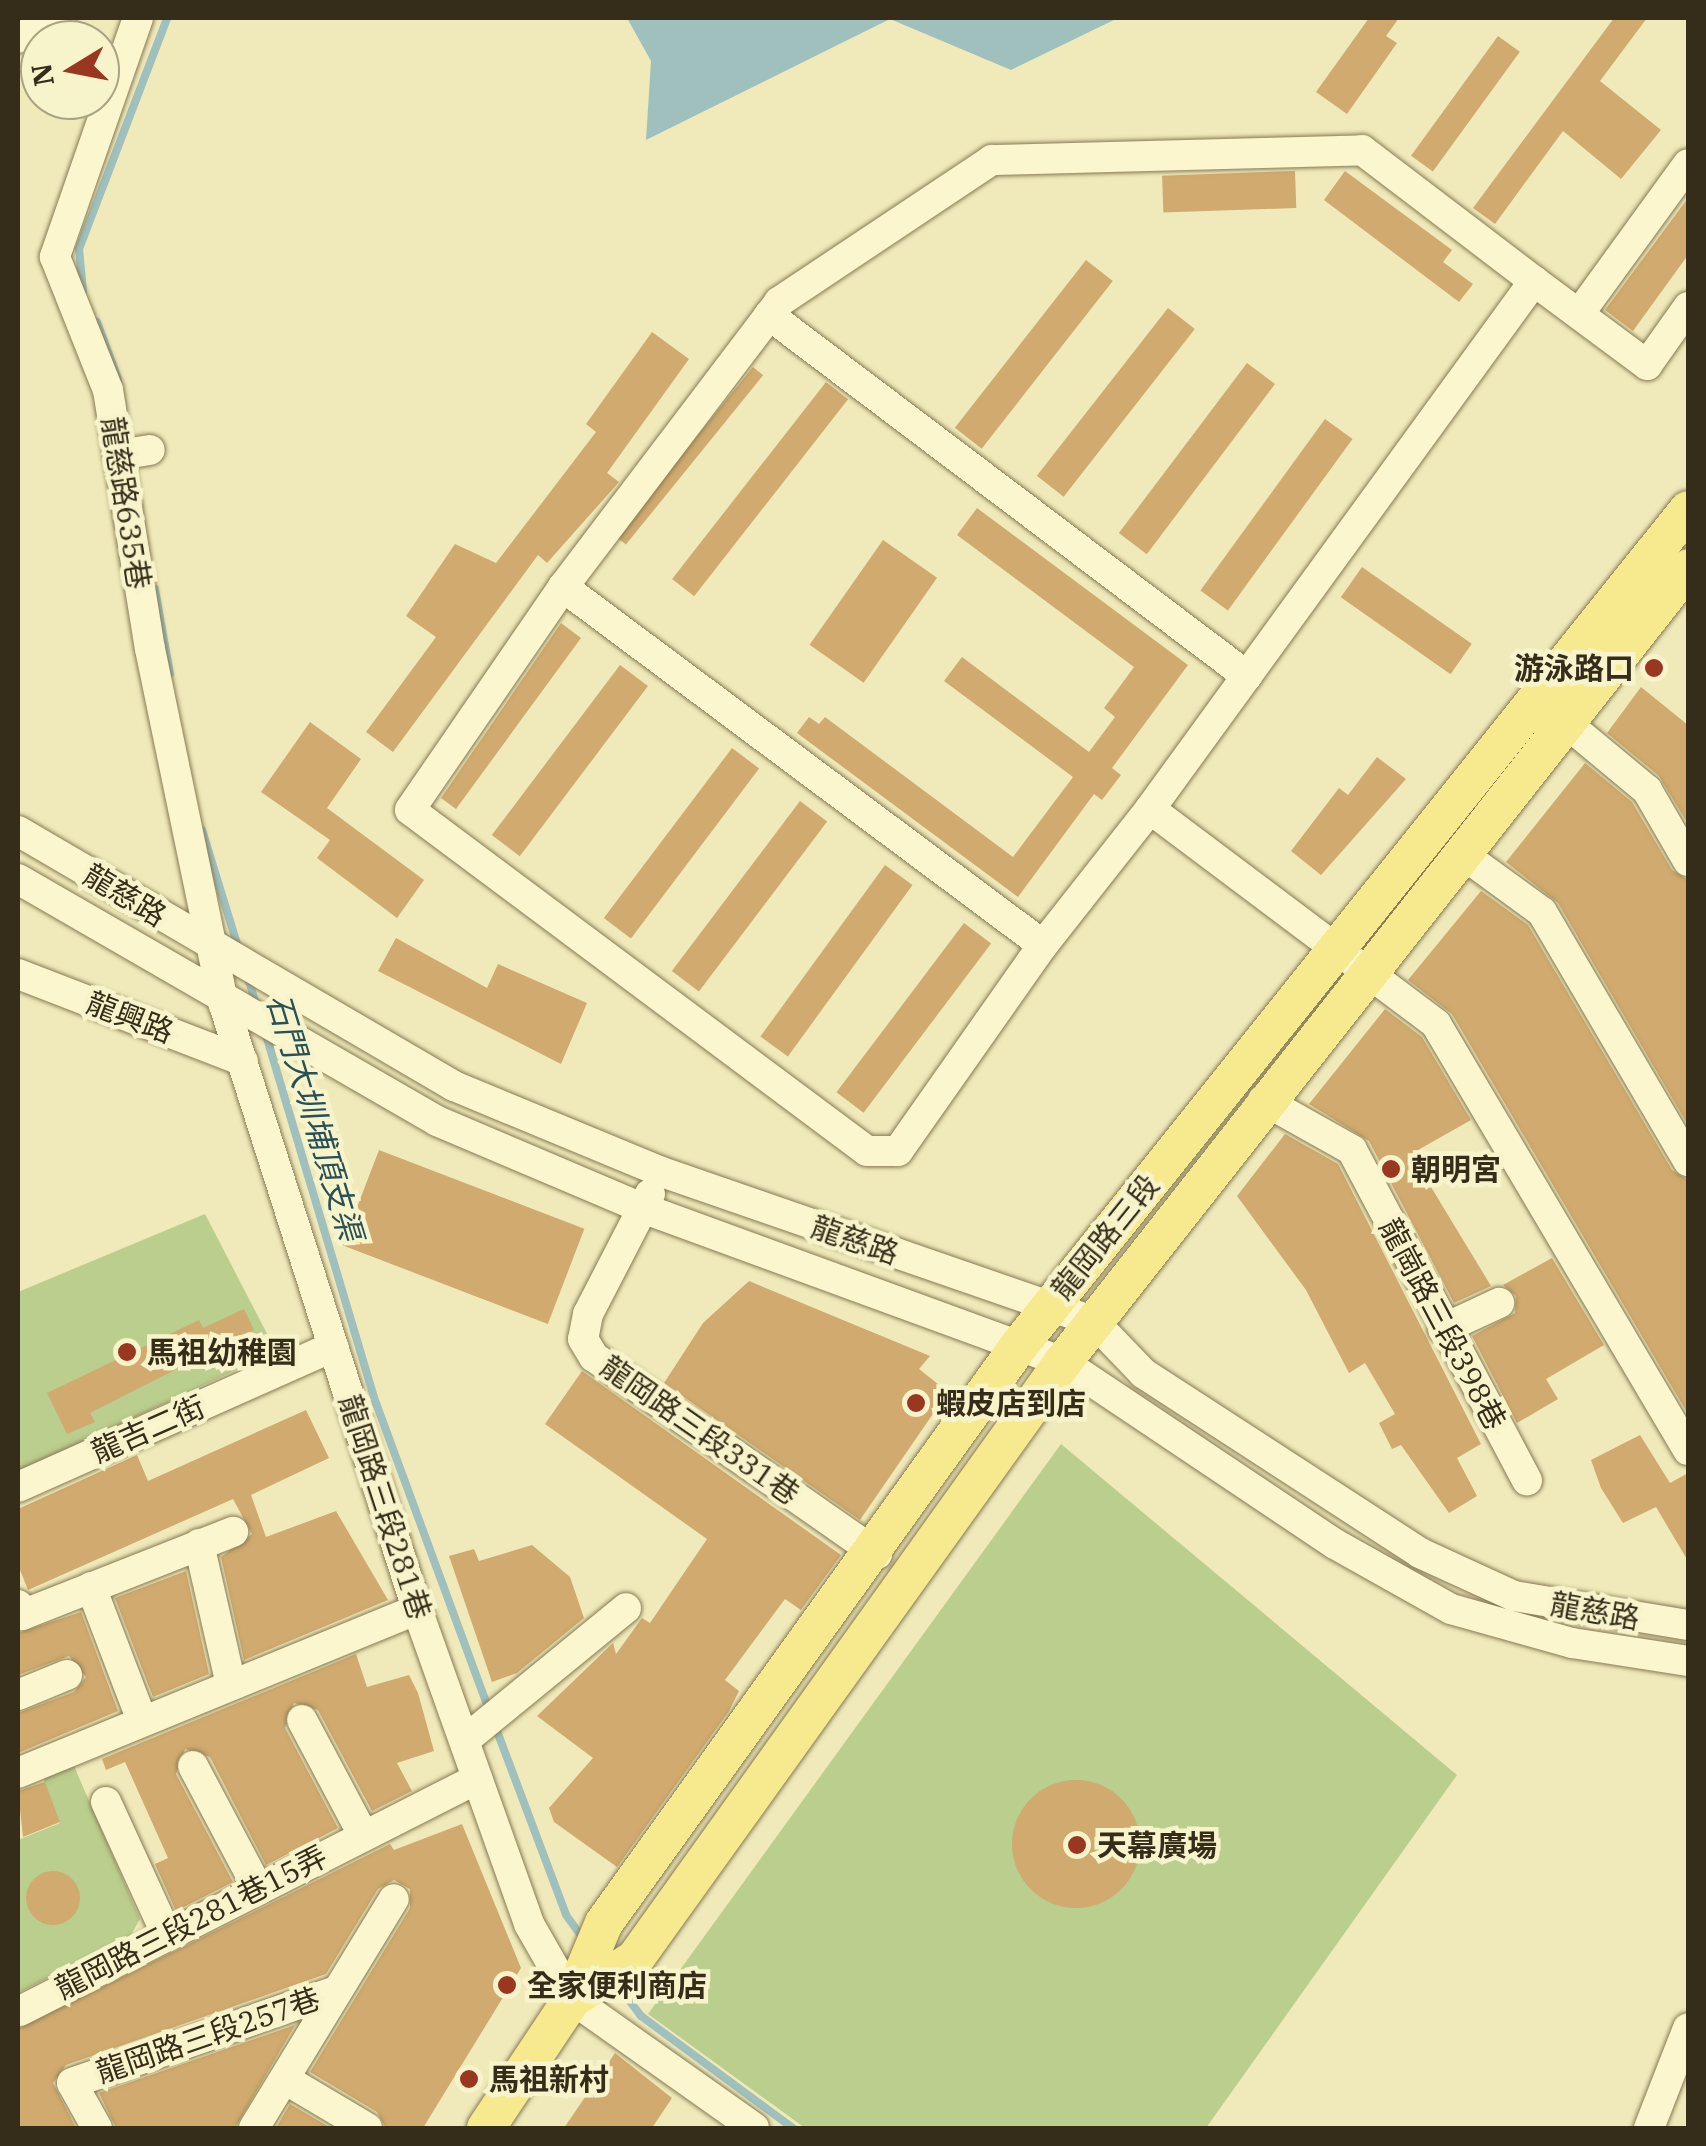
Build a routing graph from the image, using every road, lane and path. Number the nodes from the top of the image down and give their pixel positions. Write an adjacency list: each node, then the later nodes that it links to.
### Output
1 (60, 18): 3 (street)
2 (138, 18): 10 (street, 龍慈路635巷)
3 (18, 38)
4 (1688, 164): 7 (street)
5 (1534, 281): 7 (street); 8 (street); 14 (street)
6 (1688, 308): 7 (street)
7 (1578, 314)
8 (769, 315): 13 (street); 14 (street)
9 (150, 450): 10 (street)
10 (118, 455): 21 (street, 龍慈路635巷)
11 (1685, 521): 23 (main road, 龍岡路三段)
12 (1688, 568): 15 (main road, 龍岡路三段)
13 (563, 587): 22 (street); 22 (street)
14 (1247, 676): 16 (street)
15 (1565, 722): 18 (main road, 龍岡路三段); 19 (street)
16 (1150, 809): 22 (street); 23 (street)
17 (18, 831): 21 (street, 龍慈路)
18 (1462, 853): 25 (main road, 龍岡路三段); 29 (street)
19 (1688, 861)
20 (18, 878): 26 (street, 龍慈路)
21 (208, 945): 26 (street, 龍慈路635巷); 30 (street, 龍慈路)
22 (1043, 945)
23 (1334, 950): 25 (street); 33 (main road, 龍岡路三段)
24 (18, 974): 27 (street, 龍興路)
25 (1362, 975): 28 (main road, 龍岡路三段); 39 (street)
26 (224, 1005): 27 (street, 龍岡路三段281巷); 31 (street, 龍慈路)
27 (243, 1061): 36 (street, 龍岡路三段281巷)
28 (1263, 1100): 34 (main road, 龍岡路三段); 35 (street, 龍崗路三段398巷)
29 (1688, 1161)
30 (662, 1172): 31 (street, 龍岡路三段331巷); 33 (street, 龍慈路)
31 (642, 1208): 37 (street, 龍慈路); 44 (street, 龍岡路三段331巷)
32 (1499, 1303): 35 (street)
33 (1048, 1308): 34 (street, 龍慈路); 37 (main road, 龍岡路三段)
34 (1094, 1322): 38 (main road, 龍岡路三段); 49 (street, 龍慈路)
35 (1443, 1329): 40 (street, 龍崗路三段398巷)
36 (333, 1347): 41 (street, 龍吉二街); 48 (street, 龍岡路三段281巷)
37 (1018, 1347): 38 (street, 龍慈路); 44 (main road, 龍岡路三段)
38 (1063, 1362): 50 (street, 龍慈路); 66 (main road, 龍岡路三段)
39 (1688, 1450)
40 (1527, 1481)
41 (18, 1486)
42 (233, 1532): 43 (street)
43 (200, 1544): 45 (street); 52 (street)
44 (877, 1554): 66 (main road, 龍岡路三段)
45 (90, 1588): 46 (street); 54 (street)
46 (18, 1605)
47 (626, 1608): 56 (street)
48 (417, 1609): 52 (street); 56 (street, 龍岡路三段281巷)
49 (1688, 1625)
50 (1688, 1660)
51 (67, 1675): 53 (street)
52 (230, 1681): 54 (street)
53 (18, 1695)
54 (141, 1718): 58 (street)
55 (302, 1720): 61 (street, 龍岡路三段281巷15弄)
56 (466, 1740): 59 (street, 龍岡路三段281巷)
57 (192, 1766): 62 (street)
58 (18, 1773)
59 (478, 1779): 61 (street, 龍岡路三段281巷15弄); 66 (street, 龍岡路三段281巷)
60 (106, 1802): 64 (street)
61 (362, 1833): 62 (street, 龍岡路三段281巷15弄)
62 (258, 1889): 64 (street, 龍岡路三段281巷15弄)
63 (394, 1900): 65 (street, 龍岡路三段257巷)
64 (166, 1933): 67 (street, 龍岡路三段281巷15弄)
65 (336, 1991): 69 (street, 龍岡路三段257巷); 70 (street, 龍岡路三段257巷)
66 (572, 1999): 73 (main road, 龍岡路三段); 74 (street)
67 (20, 2011)
68 (1687, 2036): 75 (street)
69 (288, 2081): 71 (street, 龍岡路三段257巷); 72 (street)
70 (97, 2128)
71 (254, 2128)
72 (367, 2128)
73 (486, 2128)
74 (754, 2128)
75 (1649, 2128)

